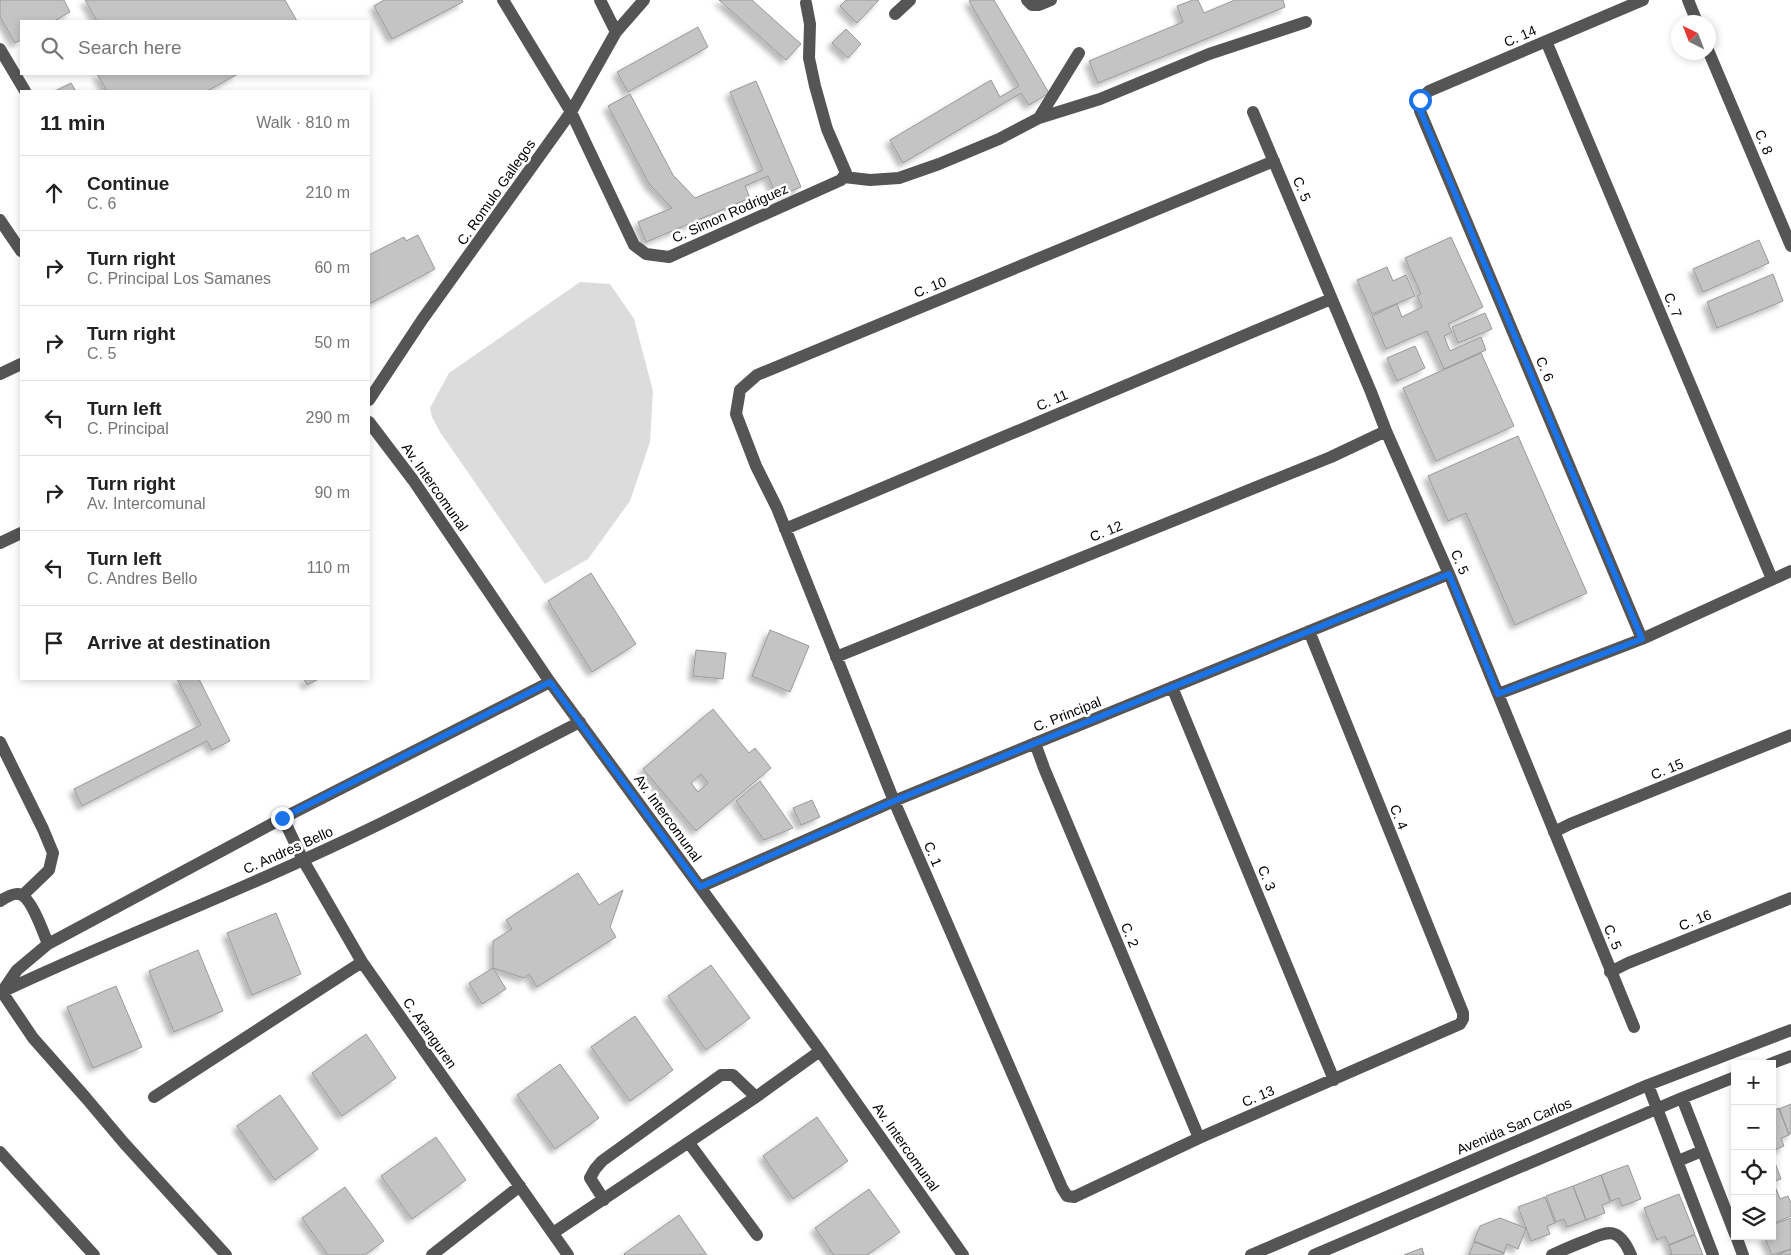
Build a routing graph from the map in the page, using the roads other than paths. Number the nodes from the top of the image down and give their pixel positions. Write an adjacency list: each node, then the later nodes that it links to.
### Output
1 (504, 0): 18 (street, C. Simon Rodriguez)
2 (600, 0): 11 (street)
3 (644, 0): 11 (street, C. Romulo Gallegos)
4 (910, 0): 8 (street)
5 (1643, 0): 12 (street, C. 14)
6 (1688, 0): 9 (street)
7 (806, 3): 22 (street)
8 (895, 14)
9 (1694, 15)
10 (1306, 22): 20 (street)
11 (616, 32): 18 (street, C. Romulo Gallegos)
12 (1546, 41): 17 (street, C. 14); 37 (street, C. 7)
13 (0, 49): 16 (street)
14 (1079, 53): 20 (street)
15 (1712, 60): 24 (street, C. 8)
16 (24, 90)
17 (1420, 110): 39 (street, C. 6)
18 (572, 112): 22 (street, C. Simon Rodriguez); 29 (street, C. Romulo Gallegos)
19 (1253, 112): 21 (street, C. 5)
20 (1039, 118): 22 (street)
21 (1274, 161): 26 (street, C. 5); 32 (street, C. 10)
22 (844, 177)
23 (0, 220): 25 (street)
24 (1791, 246)
25 (20, 250)
26 (1331, 298): 31 (street, C. 5); 32 (street, C. 11)
27 (20, 364): 28 (street)
28 (0, 374)
29 (370, 398)
30 (370, 423): 41 (street, Av. Intercomunal)
31 (1386, 431): 36 (street, C. 5); 40 (street, C. 12)
32 (785, 529): 40 (street, C. 1)
33 (20, 533): 34 (street)
34 (0, 543)
35 (1791, 571): 37 (street)
36 (1449, 574): 38 (street, C. Principal); 43 (street, C. 5)
37 (1772, 579): 39 (street)
38 (1309, 631): 42 (street, C. Principal); 60 (street, C. 4)
39 (1642, 639): 43 (street)
40 (836, 657): 48 (street, C. 1)
41 (550, 682): 44 (street, Av. Intercomunal); 49 (street, C. Andres Bello)
42 (1172, 687): 47 (street, C. Principal); 67 (street, C. 3)
43 (1498, 694): 50 (street, C. 5)
44 (580, 722): 51 (street, C. Andres Bello); 52 (street, Av. Intercomunal)
45 (1791, 735): 50 (street, C. 15)
46 (0, 742): 53 (street)
47 (1035, 743): 48 (street, C. Principal); 73 (street, C. 2)
48 (894, 801): 52 (street, C. Principal); 79 (street, C. 1)
49 (282, 818): 51 (street, C. Aranguren); 56 (street, C. Andres Bello)
50 (1554, 832): 58 (street, C. 5)
51 (303, 860): 57 (street, C. Aranguren); 59 (street, C. Andres Bello)
52 (700, 887): 63 (street, Av. Intercomunal)
53 (23, 895): 55 (street); 56 (street)
54 (1791, 898): 58 (street, C. 16)
55 (0, 901)
56 (48, 944): 59 (street, C. Andres Bello)
57 (362, 962): 70 (street); 78 (street, C. Aranguren)
58 (1610, 972): 61 (street, C. 5)
59 (1, 992): 86 (street)
60 (1463, 1013): 67 (street, C. 13)
61 (1634, 1026)
62 (1791, 1030): 68 (street, Avenida San Carlos)
63 (820, 1051): 69 (street); 89 (street, Av. Intercomunal)
64 (1791, 1056): 65 (street)
65 (1776, 1062)
66 (1731, 1079): 71 (street)
67 (1334, 1080): 73 (street, C. 13)
68 (1648, 1085): 72 (street); 90 (street, Avenida San Carlos)
69 (756, 1097): 74 (street); 80 (street)
70 (154, 1098)
71 (1682, 1098): 72 (street); 75 (street)
72 (1657, 1109): 77 (street); 91 (street)
73 (1199, 1138): 79 (street, C. 13)
74 (689, 1143): 80 (street); 83 (street)
75 (1702, 1151): 77 (street); 81 (street)
76 (0, 1152): 85 (street)
77 (1678, 1161): 94 (street)
78 (520, 1186): 82 (street, C. Aranguren); 87 (street)
79 (1062, 1188)
80 (604, 1200): 82 (street)
81 (1731, 1225)
82 (553, 1233): 88 (street, C. Aranguren)
83 (757, 1235)
84 (1737, 1240): 95 (street)
85 (94, 1255)
86 (226, 1255)
87 (432, 1255)
88 (568, 1255)
89 (963, 1255)
90 (1251, 1255)
91 (1314, 1255)
92 (1552, 1255): 93 (street)
93 (1630, 1255)
94 (1713, 1255)
95 (1743, 1255)

